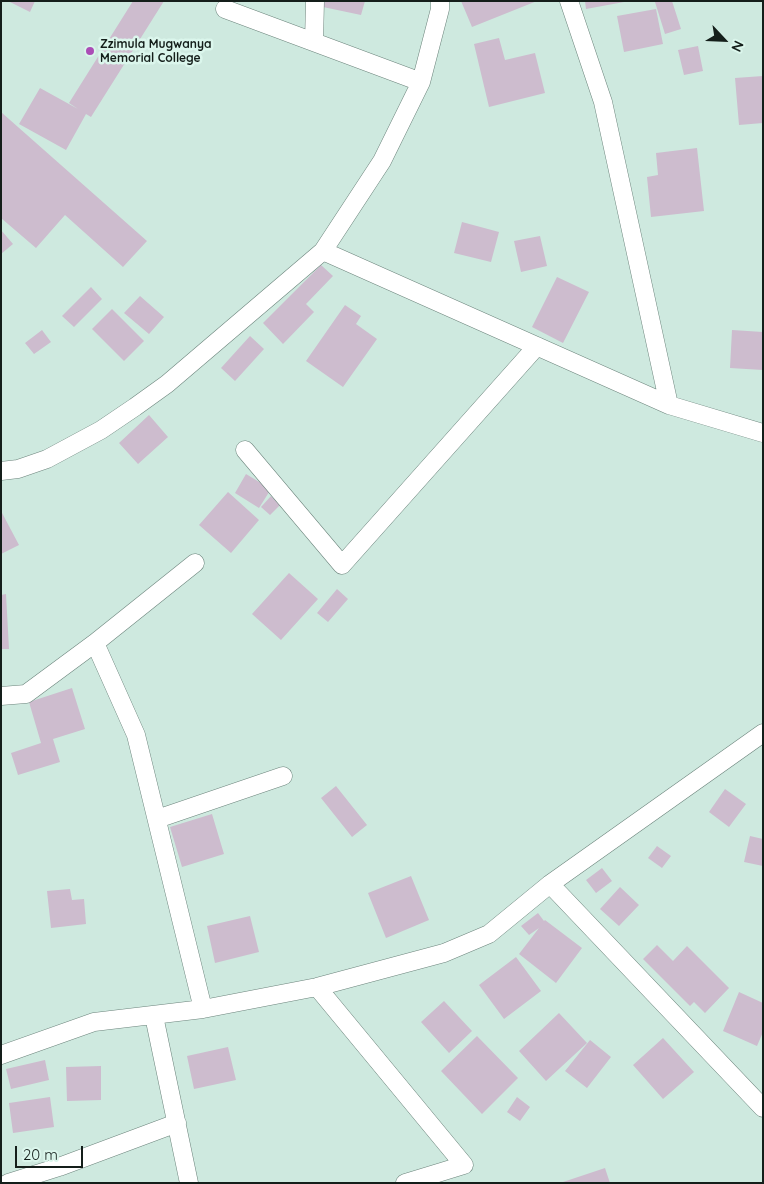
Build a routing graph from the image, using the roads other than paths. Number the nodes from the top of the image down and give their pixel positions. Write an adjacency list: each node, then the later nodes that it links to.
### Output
1 (315, 1): 5 (street)
2 (440, 1): 6 (street)
3 (569, 1): 9 (street)
4 (225, 9): 5 (street)
5 (314, 42): 6 (street)
6 (421, 82): 7 (street)
7 (322, 251): 8 (street); 12 (street)
8 (537, 346): 9 (street); 11 (street)
9 (669, 404): 10 (street)
10 (763, 433)
11 (245, 450)
12 (1, 471)
13 (195, 563): 14 (street)
14 (95, 642): 15 (street); 18 (street)
15 (1, 696)
16 (763, 734): 19 (street)
17 (283, 776): 18 (street)
18 (157, 819): 21 (street)
19 (550, 884): 20 (street); 24 (street)
20 (317, 987): 21 (street); 29 (street)
21 (203, 1009): 22 (street)
22 (154, 1016): 23 (street); 25 (street)
23 (1, 1055)
24 (763, 1108)
25 (177, 1123): 26 (street); 28 (street)
26 (61, 1175): 27 (street)
27 (8, 1183)
28 (189, 1183)
29 (405, 1183)

